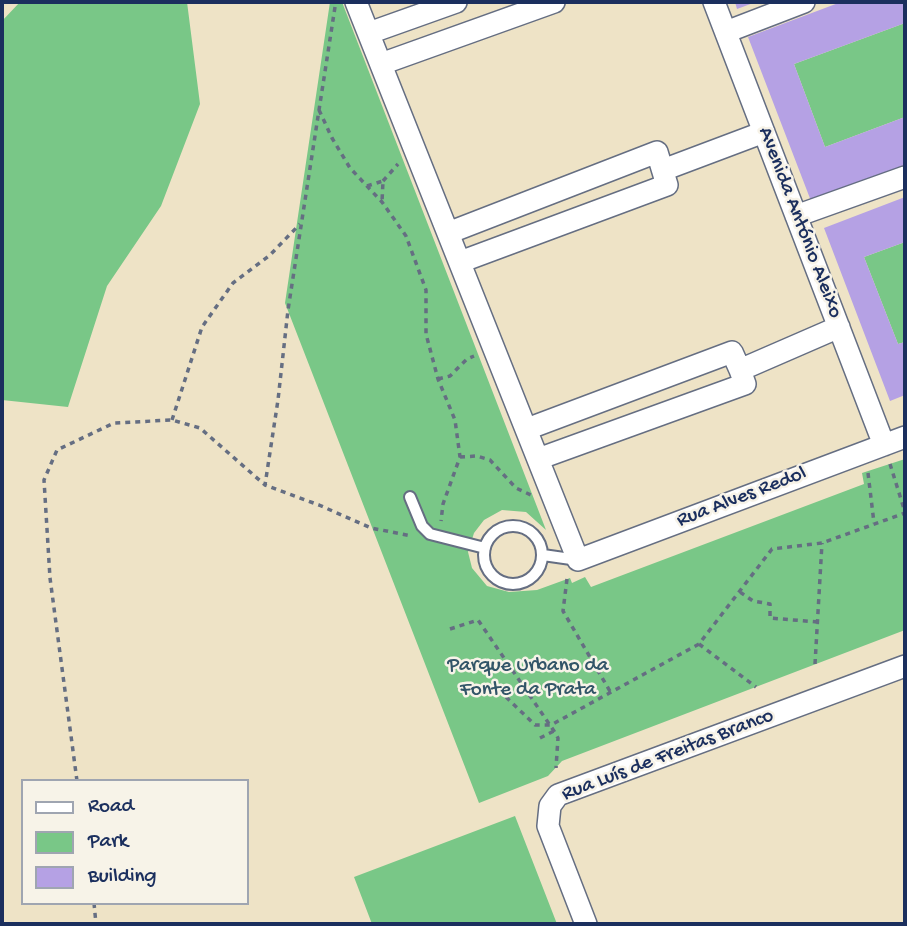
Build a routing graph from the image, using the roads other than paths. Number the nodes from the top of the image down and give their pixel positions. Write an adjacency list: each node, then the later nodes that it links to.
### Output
1 (356, 2): 7 (street)
2 (456, 2): 7 (street)
3 (554, 2): 8 (street)
4 (714, 2): 6 (street, Avenida António Aleixo)
5 (804, 2): 6 (street)
6 (726, 32): 9 (street, Avenida António Aleixo)
7 (369, 33): 8 (street)
8 (381, 64): 13 (street)
9 (764, 132): 10 (street); 12 (street, Avenida António Aleixo)
10 (663, 170): 13 (street); 14 (street)
11 (905, 177): 12 (street)
12 (796, 216): 15 (street, Avenida António Aleixo)
13 (448, 233): 14 (street)
14 (460, 262): 17 (street)
15 (839, 327): 16 (street); 19 (street, Avenida António Aleixo)
16 (740, 370): 17 (street); 20 (street)
17 (527, 429): 20 (street)
18 (905, 437): 19 (street, Rua Alves Redol)
19 (887, 454): 24 (street, Rua Alves Redol)
20 (538, 459): 24 (street)
21 (410, 497): 22 (lane)
22 (485, 548): 23 (lane); 23 (lane)
23 (543, 555): 24 (lane)
24 (579, 560)
25 (905, 666): 26 (street, Rua Luís de Freitas Branco)
26 (586, 924)

